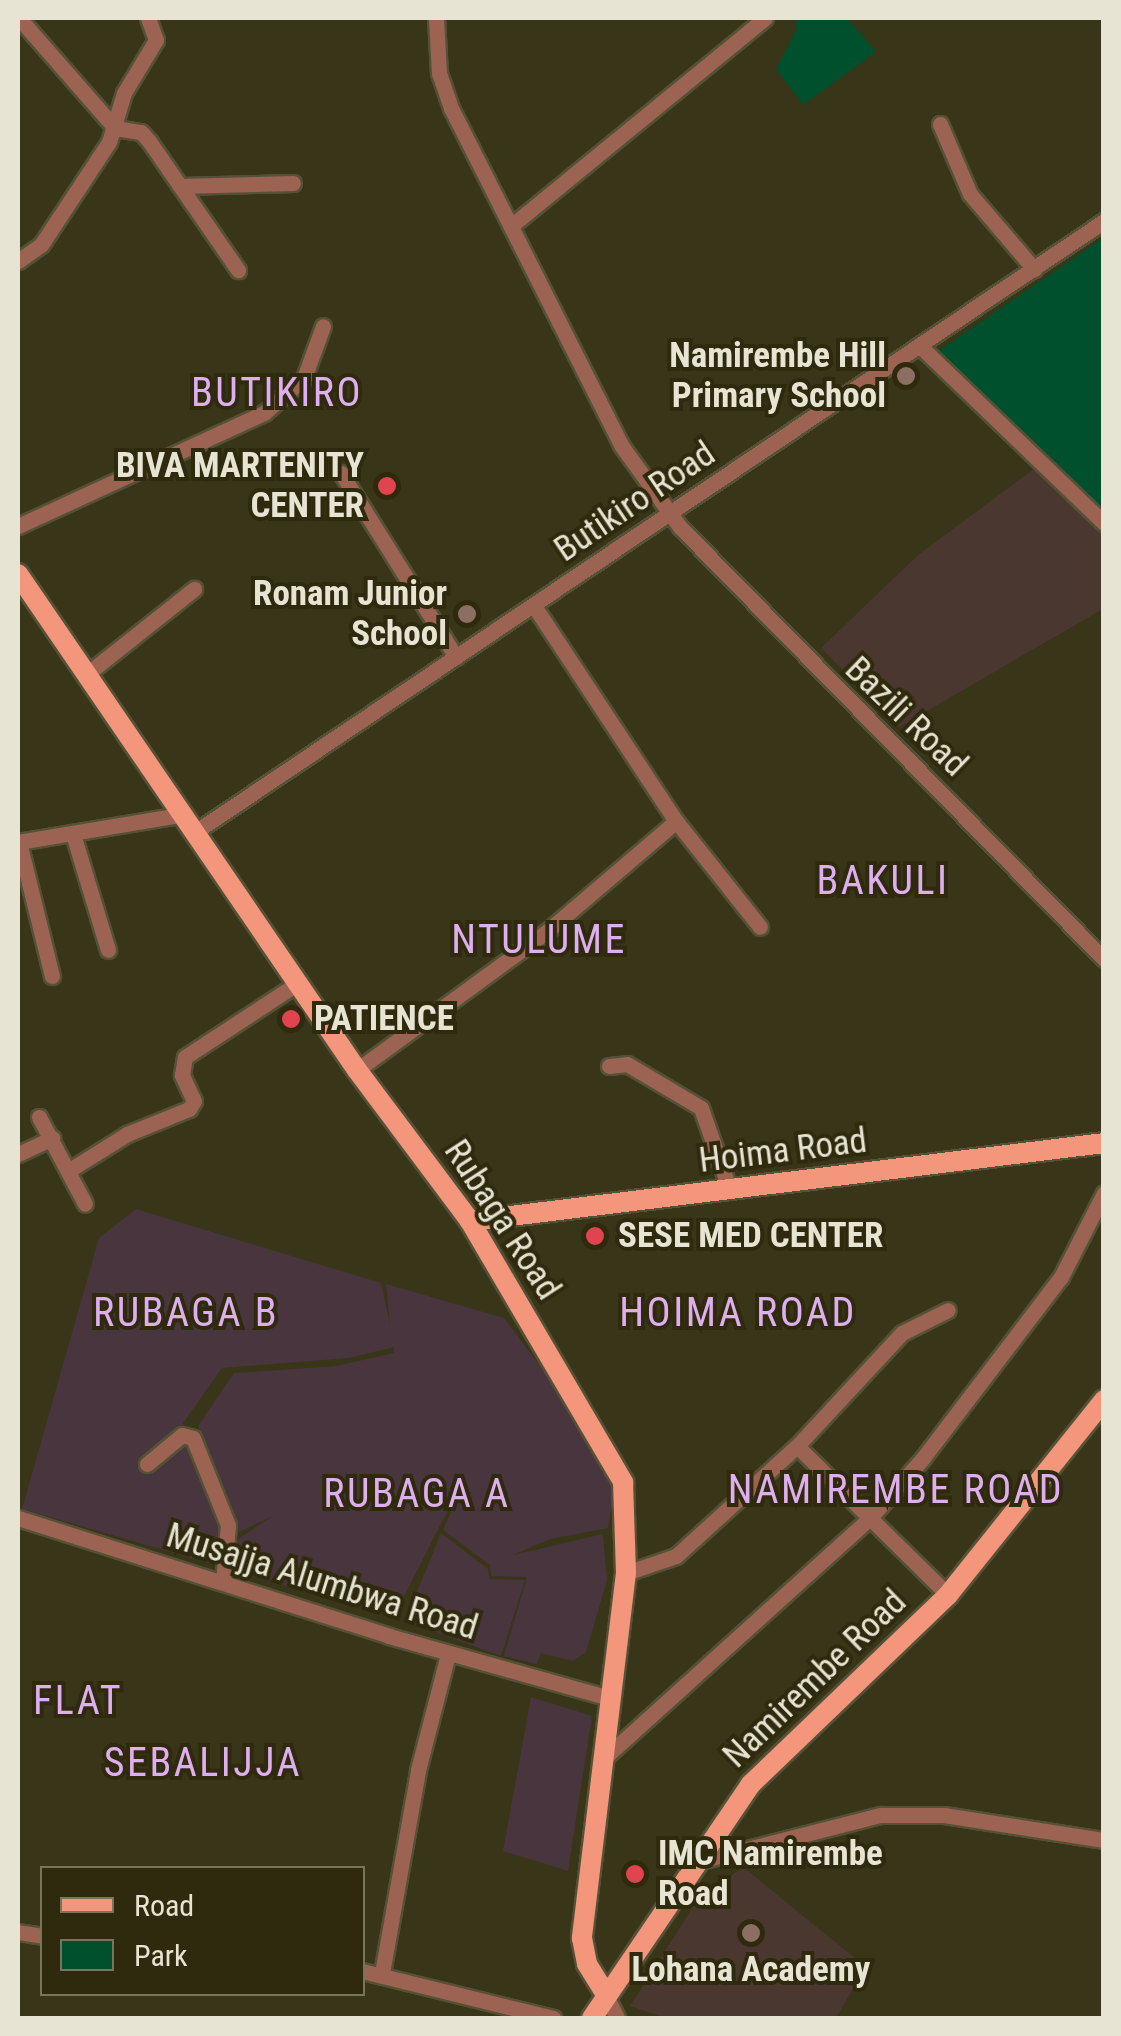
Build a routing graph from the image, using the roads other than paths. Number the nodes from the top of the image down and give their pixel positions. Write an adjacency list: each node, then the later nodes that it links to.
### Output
1 (19, 18): 6 (street)
2 (148, 18): 6 (street)
3 (436, 18): 10 (street, Bazili Road)
4 (765, 18): 10 (street)
5 (940, 124): 12 (street)
6 (114, 128): 8 (street); 11 (street)
7 (293, 183): 8 (street)
8 (180, 186): 13 (street)
9 (1104, 221): 12 (street, Butikiro Road)
10 (510, 226): 17 (street, Bazili Road)
11 (18, 262)
12 (1034, 268): 15 (street, Butikiro Road)
13 (238, 270)
14 (323, 326): 19 (street)
15 (921, 347): 17 (street, Butikiro Road); 18 (street)
16 (341, 473): 23 (street)
17 (671, 514): 22 (street, Butikiro Road); 31 (street, Bazili Road)
18 (1104, 523)
19 (18, 526)
20 (18, 574): 24 (main road, Rubaga Road)
21 (194, 589): 24 (street)
22 (534, 606): 23 (street, Butikiro Road); 25 (street)
23 (456, 657): 26 (street, Butikiro Road)
24 (87, 674): 26 (main road, Rubaga Road)
25 (676, 821): 29 (street); 35 (street)
26 (192, 822): 27 (street, Butikiro Road); 33 (main road, Rubaga Road)
27 (72, 834): 28 (street, Butikiro Road); 30 (street)
28 (18, 842): 32 (street)
29 (760, 927)
30 (108, 950)
31 (1104, 958)
32 (52, 976)
33 (298, 983): 35 (main road, Rubaga Road); 40 (street)
34 (609, 1066): 41 (street)
35 (357, 1070): 44 (main road, Rubaga Road)
36 (40, 1117): 37 (street)
37 (52, 1138): 39 (street); 40 (street)
38 (1104, 1144): 41 (main road, Hoima Road)
39 (18, 1154)
40 (71, 1168): 43 (street)
41 (730, 1191): 44 (main road, Hoima Road)
42 (1104, 1193): 50 (street)
43 (85, 1204)
44 (470, 1221): 51 (main road, Rubaga Road)
45 (948, 1310): 47 (street)
46 (1104, 1400): 53 (main road, Namirembe Road)
47 (797, 1446): 50 (street); 51 (street)
48 (146, 1464): 52 (street)
49 (18, 1518): 52 (street, Musajja Alumbwa Road)
50 (868, 1520): 53 (street); 56 (street)
51 (626, 1573): 55 (main road, Rubaga Road)
52 (223, 1583): 54 (street, Musajja Alumbwa Road)
53 (948, 1594): 58 (main road, Namirembe Road)
54 (448, 1654): 55 (street, Musajja Alumbwa Road); 60 (street)
55 (609, 1698): 56 (main road, Rubaga Road)
56 (602, 1760): 61 (main road, Rubaga Road)
57 (1104, 1840): 58 (street)
58 (694, 1863): 61 (main road, Namirembe Road)
59 (365, 1971): 60 (street)
60 (382, 1973): 62 (street)
61 (606, 1993): 63 (main road, Namirembe Road); 64 (street)
62 (552, 2018)
63 (592, 2018)
64 (617, 2018)

